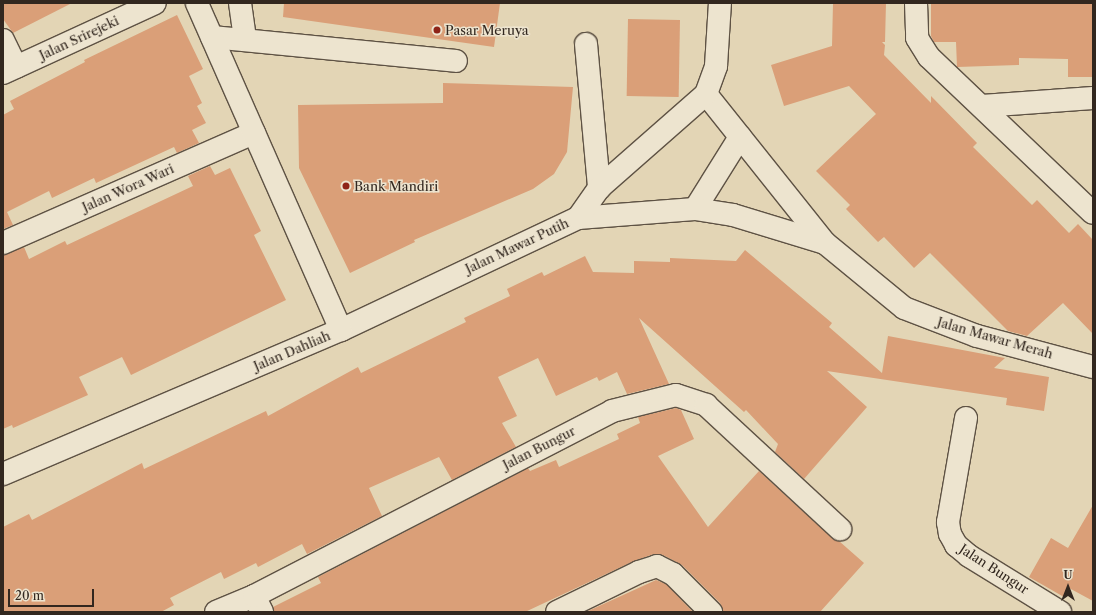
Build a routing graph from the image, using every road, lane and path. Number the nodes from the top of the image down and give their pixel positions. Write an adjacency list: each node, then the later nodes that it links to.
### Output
1 (155, 3): 11 (street, Jalan Srirejeki)
2 (197, 3): 6 (street, Jalan Dahliah)
3 (240, 3): 8 (street)
4 (720, 3): 12 (street, Jalan Mawar Putih)
5 (916, 3): 14 (street)
6 (212, 37): 8 (street); 15 (street, Jalan Dahliah)
7 (3, 40): 11 (street)
8 (245, 40): 10 (street)
9 (586, 44): 17 (street)
10 (456, 61)
11 (9, 70)
12 (706, 94): 16 (street, Jalan Mawar Merah); 17 (street, Jalan Mawar Putih)
13 (1093, 98): 14 (street)
14 (982, 106): 19 (street)
15 (254, 132): 21 (street, Jalan Wora Wari); 23 (street, Jalan Dahliah)
16 (740, 137): 18 (street); 22 (street, Jalan Mawar Merah)
17 (599, 188): 20 (street, Jalan Mawar Putih)
18 (694, 209): 20 (street, Jalan Mawar Merah); 22 (street, Jalan Mawar Merah)
19 (1093, 212)
20 (578, 218): 23 (street, Jalan Mawar Putih)
21 (3, 243)
22 (825, 243): 24 (street, Jalan Mawar Merah)
23 (341, 330): 26 (street, Jalan Dahliah)
24 (1093, 367)
25 (966, 418): 32 (street, Jalan Bungur)
26 (3, 474)
27 (840, 529): 28 (street, Jalan Bungur)
28 (258, 604): 29 (street, Jalan Bungur)
29 (216, 612)
30 (557, 612): 31 (street)
31 (711, 612)
32 (1060, 612)

